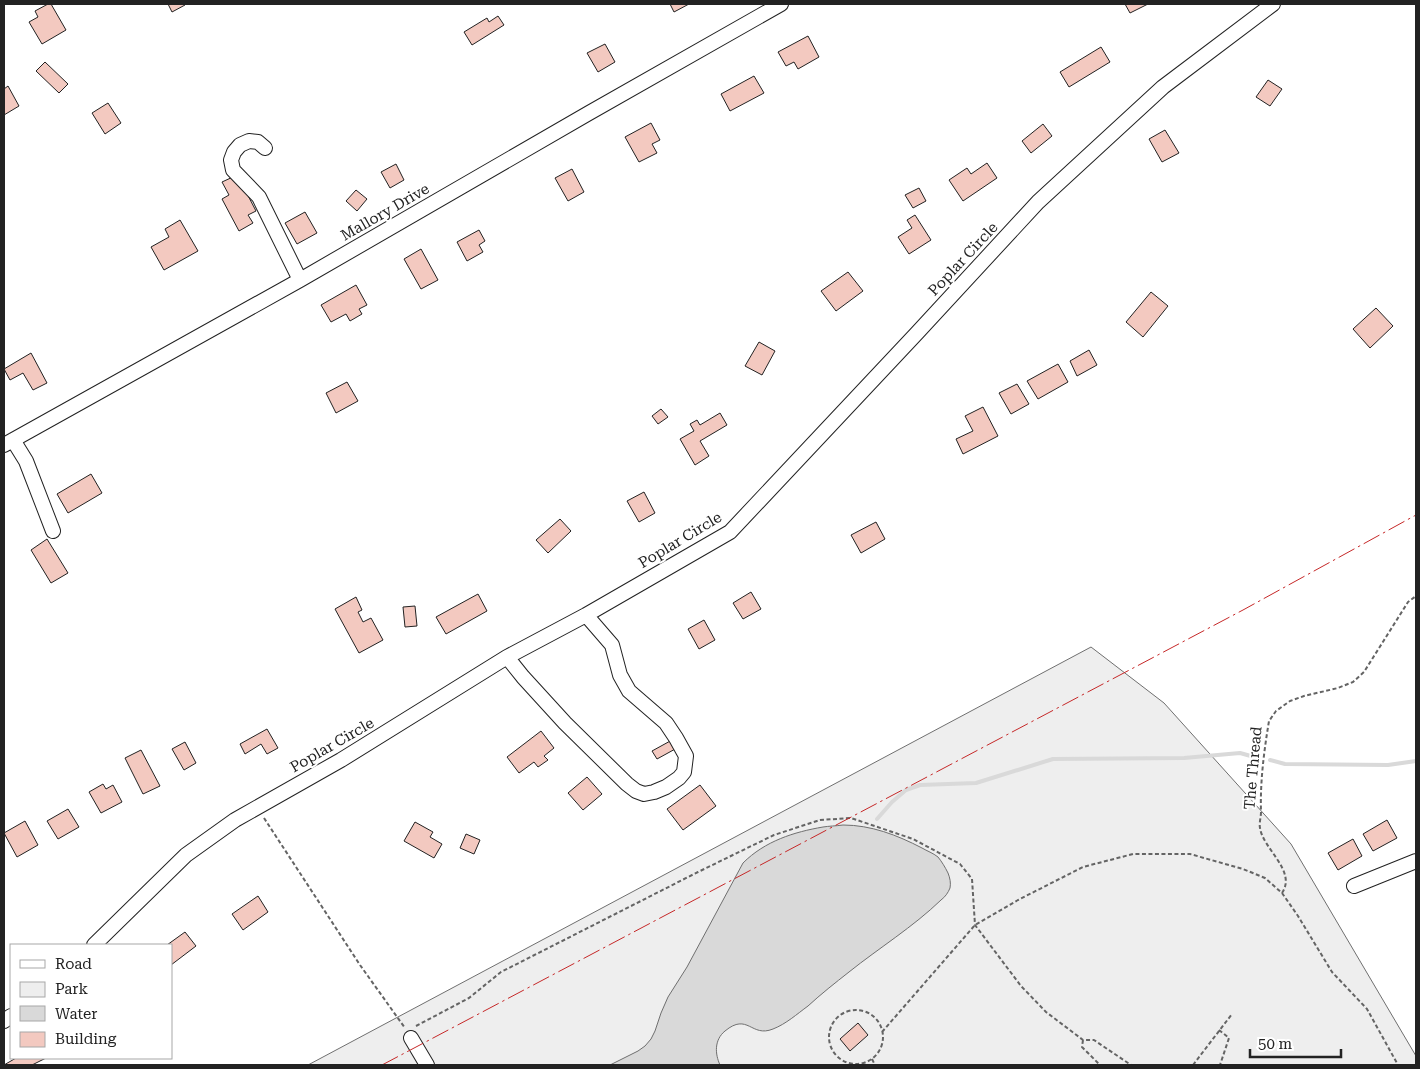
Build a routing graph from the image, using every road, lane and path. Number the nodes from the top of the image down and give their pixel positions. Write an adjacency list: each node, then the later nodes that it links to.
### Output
1 (781, 4): 4 (street, Mallory Drive)
2 (1272, 4): 8 (street, Poplar Circle)
3 (265, 148): 4 (street)
4 (300, 280): 5 (street, Mallory Drive)
5 (9, 443): 6 (street)
6 (54, 531)
7 (1416, 596): 13 (path, The Thread)
8 (586, 615): 9 (street, Poplar Circle); 9 (street)
9 (508, 657): 10 (street, Poplar Circle)
10 (257, 807): 15 (street, Poplar Circle); 18 (path)
11 (1416, 861): 12 (street)
12 (1354, 886)
13 (1282, 893): 14 (path); 29 (path)
14 (975, 924): 18 (path); 19 (path); 20 (path)
15 (95, 944)
16 (1232, 1014): 17 (path)
17 (1219, 1030): 27 (path); 28 (path)
18 (411, 1032): 23 (street)
19 (882, 1032): 21 (path); 22 (path)
20 (1083, 1040): 25 (path); 26 (path)
21 (872, 1059): 22 (path); 24 (path)
22 (846, 1064)
23 (427, 1065)
24 (875, 1065)
25 (1100, 1065)
26 (1131, 1065)
27 (1193, 1065)
28 (1220, 1065)
29 (1398, 1065)

